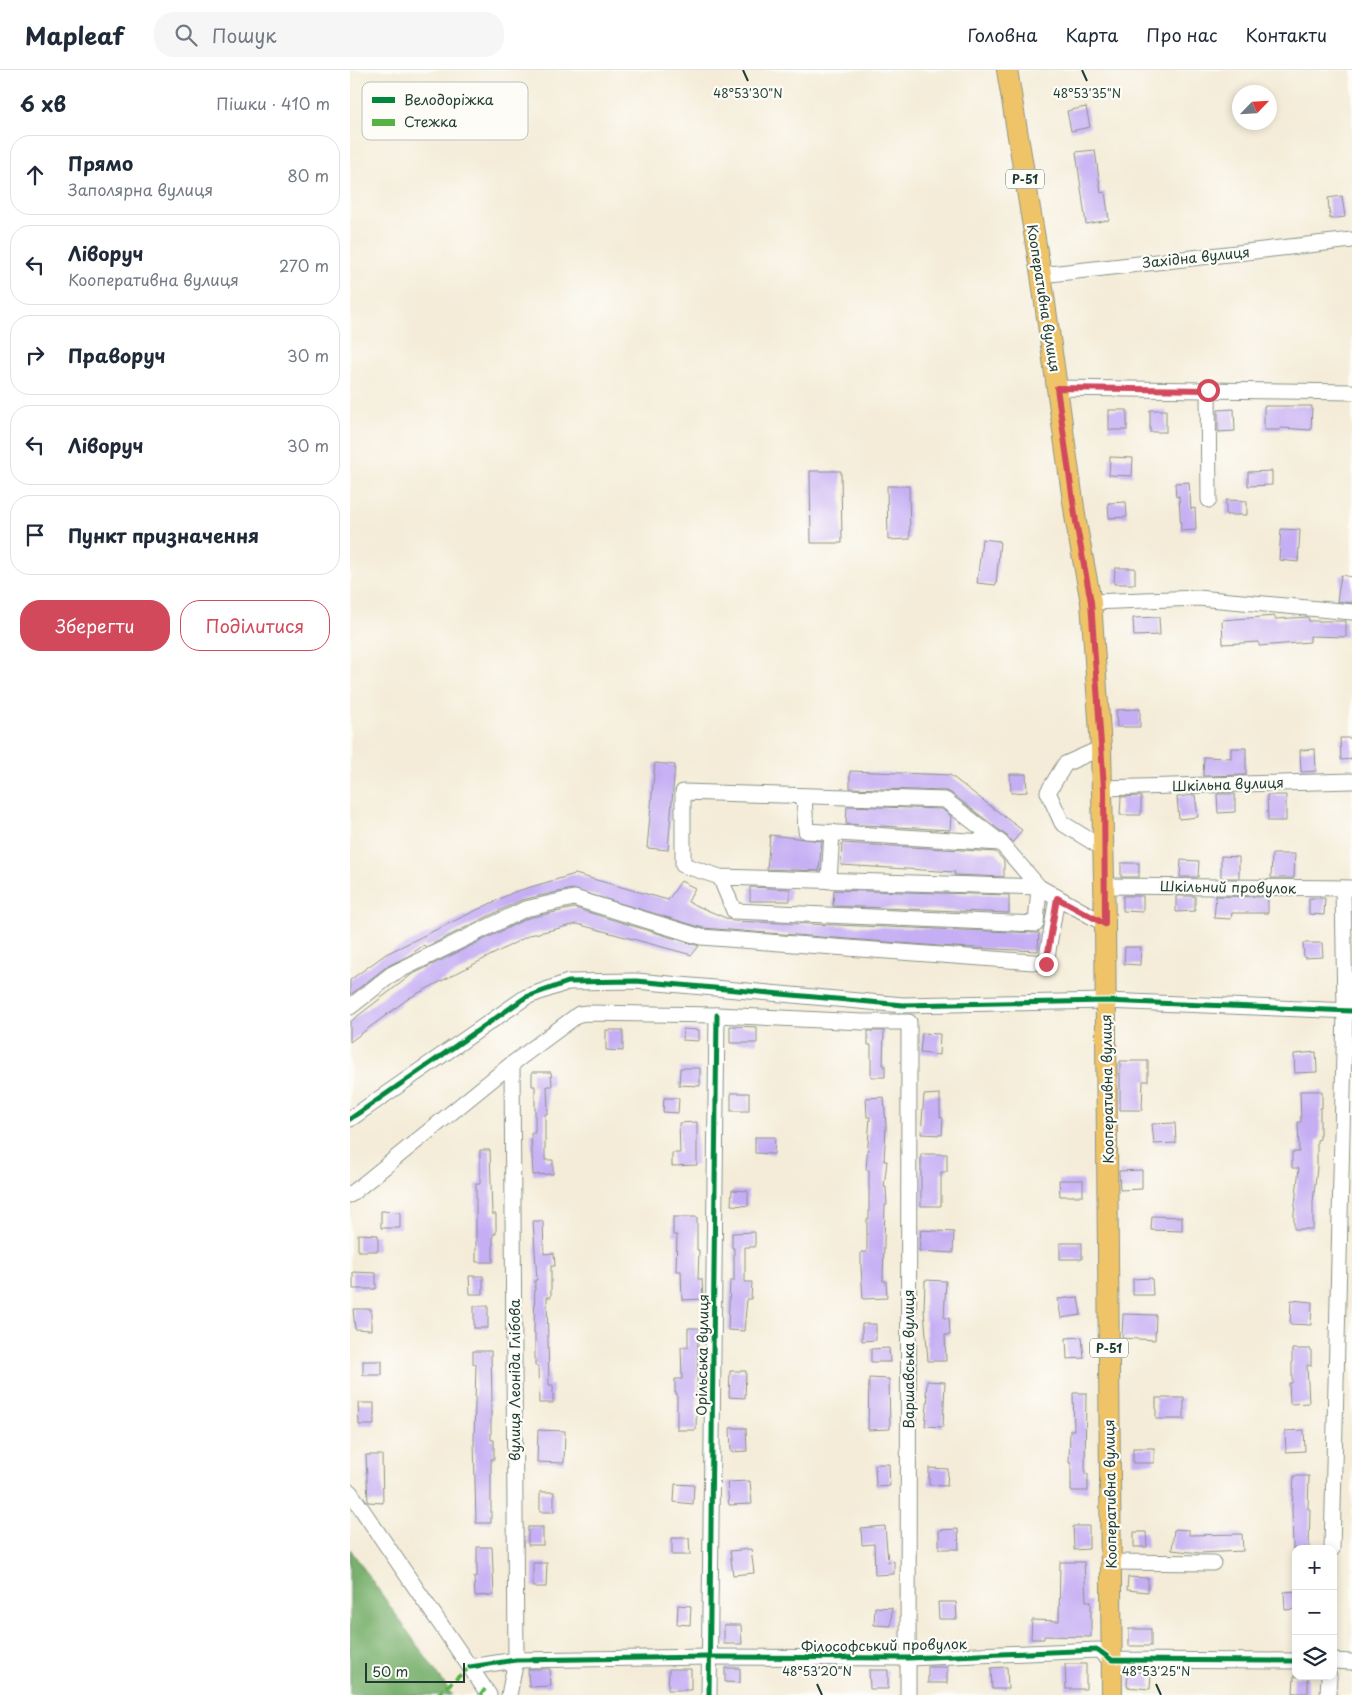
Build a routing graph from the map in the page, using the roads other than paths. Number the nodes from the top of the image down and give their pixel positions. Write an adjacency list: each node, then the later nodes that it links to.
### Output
1 (1007, 70): 3 (main road, Кооперативна вулиця / Р-51)
2 (1352, 240): 3 (street, Західна вулиця)
3 (1041, 275): 4 (main road, Кооперативна вулиця / Р-51)
4 (1057, 388): 5 (street); 8 (main road, Кооперативна вулиця / Р-51)
5 (1208, 390): 6 (street); 7 (street)
6 (1352, 392)
7 (1209, 500)
8 (1091, 602): 9 (street); 10 (main road, Кооперативна вулиця / Р-51)
9 (1352, 612)
10 (1101, 748): 12 (main road, Кооперативна вулиця / Р-51); 16 (street)
11 (1352, 781): 12 (street, Шкільна вулиця)
12 (1104, 788): 16 (main road, Кооперативна вулиця / Р-51)
13 (804, 796): 14 (street); 15 (street); 17 (street)
14 (832, 832): 15 (street); 18 (street)
15 (1002, 843): 20 (street)
16 (1104, 849): 19 (main road, Кооперативна вулиця / Р-51)
17 (720, 877): 18 (street); 20 (street)
18 (829, 881): 20 (street)
19 (1105, 886): 21 (street, Шкільний провулок); 23 (main road, Кооперативна вулиця / Р-51)
20 (1039, 887): 22 (street)
21 (1348, 888): 26 (street)
22 (1057, 898): 23 (street); 25 (street)
23 (1105, 924): 24 (main road, Кооперативна вулиця / Р-51)
24 (1106, 1001): 26 (street); 29 (street); 33 (main road, Кооперативна вулиця / Р-51)
25 (350, 1007)
26 (1348, 1010): 32 (street)
27 (717, 1015): 28 (street); 35 (street, Орільська вулиця); 36 (street, Варшавська вулиця)
28 (512, 1064): 30 (street); 37 (street, вулиця Леоніда Глібова)
29 (350, 1119)
30 (350, 1195)
31 (350, 1492): 42 (street)
32 (1332, 1545)
33 (1111, 1562): 34 (street); 38 (main road, Кооперативна вулиця / Р-51)
34 (1213, 1563)
35 (709, 1656): 36 (street, Філософський провулок); 37 (street, Філософський провулок); 46 (street, Орільська вулиця)
36 (908, 1658): 38 (street, Філософський провулок); 47 (street, Варшавська вулиця)
37 (516, 1660): 42 (street, Філософський провулок); 45 (street, вулиця Леоніда Глібова)
38 (1112, 1660): 39 (street, Філософський провулок); 48 (main road, Кооперативна вулиця / Р-51)
39 (1292, 1661)
40 (1337, 1662): 41 (street)
41 (1352, 1662)
42 (470, 1667): 44 (street)
43 (1328, 1680): 49 (street)
44 (490, 1695)
45 (509, 1695)
46 (709, 1695)
47 (908, 1695)
48 (1112, 1695)
49 (1328, 1695)

